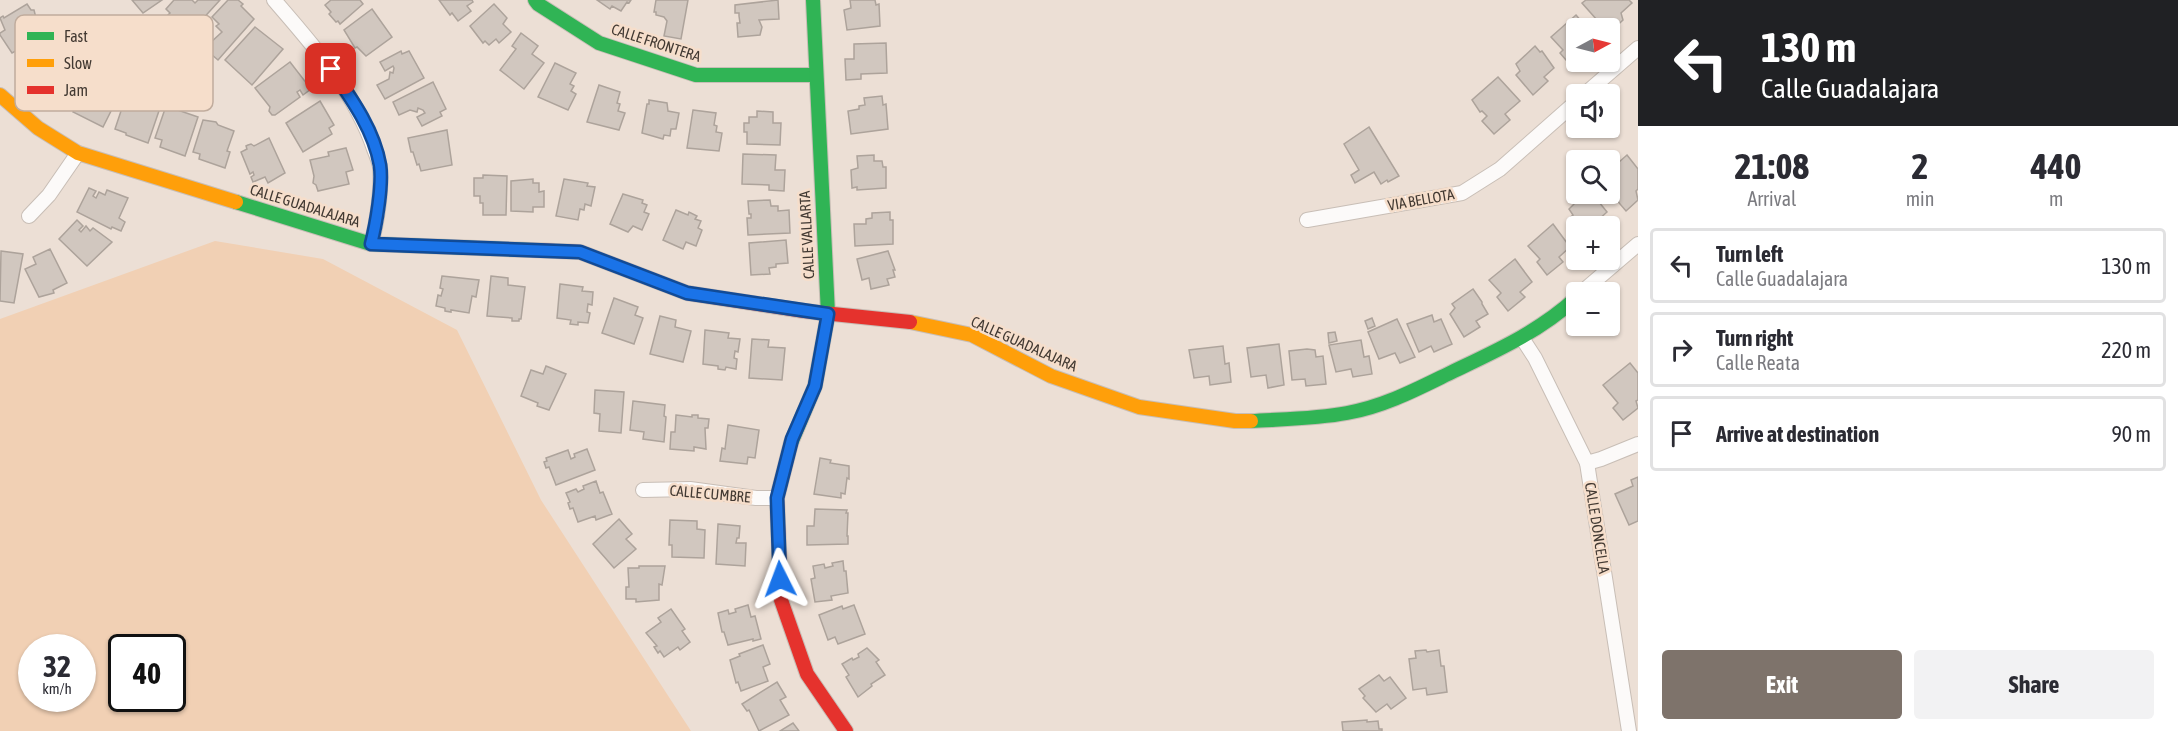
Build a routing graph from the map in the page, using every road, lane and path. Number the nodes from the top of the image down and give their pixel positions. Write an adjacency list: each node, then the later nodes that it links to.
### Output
1 (274, 0): 14 (street)
2 (534, 0): 5 (street, CALLE FRONTERA)
3 (813, 0): 5 (street, CALLE VALLARTA)
4 (1638, 48): 6 (street)
5 (816, 75): 18 (street, CALLE VALLARTA)
6 (1597, 84)
7 (0, 95): 8 (street, CALLE GUADALAJARA)
8 (15, 108)
9 (18, 111): 11 (street, CALLE GUADALAJARA)
10 (1566, 111): 13 (street, VIA BELLOTA)
11 (78, 153): 12 (street); 14 (street, CALLE GUADALAJARA)
12 (29, 216)
13 (1307, 220)
14 (371, 244): 18 (street, CALLE GUADALAJARA)
15 (1638, 244): 16 (street)
16 (1594, 282)
17 (1566, 307): 19 (street, CALLE GUADALAJARA)
18 (828, 314): 19 (street, CALLE GUADALAJARA); 23 (street, CALLE VALLARTA)
19 (1522, 338): 21 (street, CALLE DONCELLA)
20 (1638, 444): 21 (street)
21 (1587, 463): 25 (street, CALLE DONCELLA)
22 (644, 490): 23 (street, CALLE CUMBRE)
23 (777, 498): 24 (street, CALLE VALLARTA)
24 (846, 731)
25 (1629, 731)

